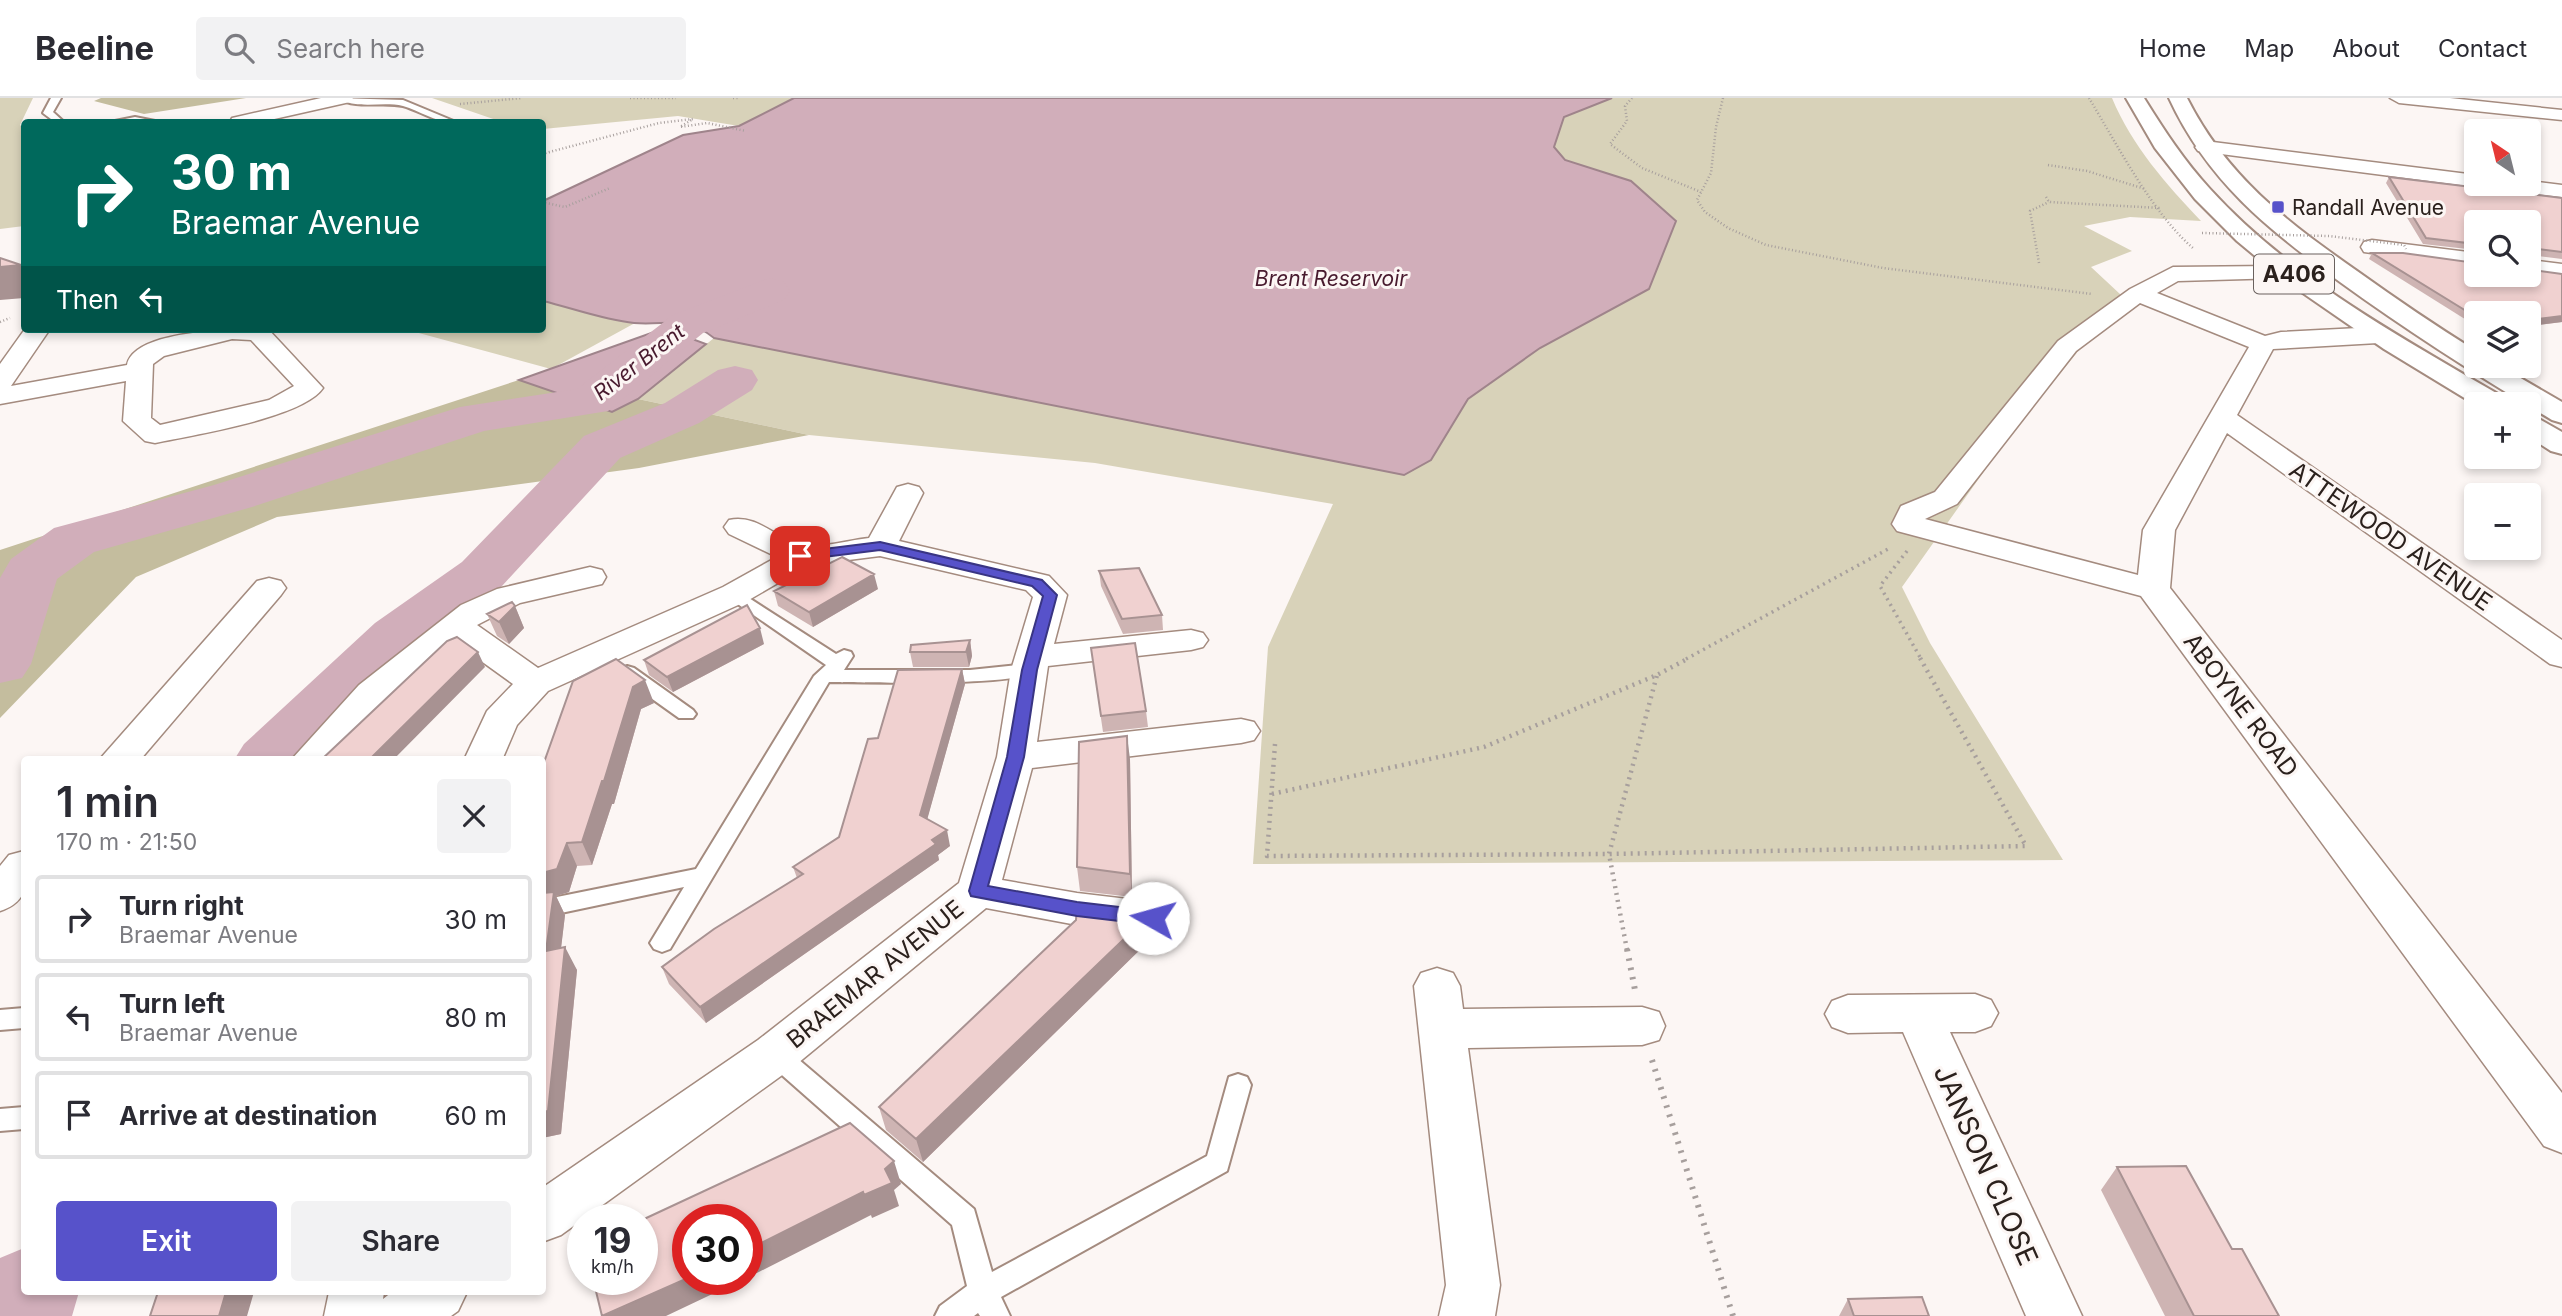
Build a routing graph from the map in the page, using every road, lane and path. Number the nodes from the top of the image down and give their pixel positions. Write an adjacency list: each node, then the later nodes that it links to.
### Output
1 (57, 98): 14 (lane)
2 (343, 98): 12 (lane); 15 (street)
3 (522, 98): 12 (path)
4 (630, 98): 5 (path)
5 (676, 98)
6 (1632, 98): 26 (path)
7 (1723, 98): 26 (path)
8 (2089, 98): 23 (path)
9 (2135, 98): 46 (highway, A406)
10 (2178, 98): 18 (highway, A406)
11 (2401, 98): 13 (street)
12 (425, 112): 16 (lane)
13 (2562, 115)
14 (56, 119)
15 (252, 119)
16 (443, 119)
17 (746, 131): 19 (path)
18 (2205, 147): 21 (street); 49 (highway, A406)
19 (546, 153)
20 (2048, 165): 23 (path)
21 (2464, 179)
22 (610, 188): 29 (path)
23 (2147, 189): 30 (path)
24 (2541, 189): 25 (street)
25 (2562, 191)
26 (1701, 192): 41 (path)
27 (2046, 197): 28 (path)
28 (2049, 202): 30 (path); 35 (path)
29 (546, 203)
30 (2161, 208): 39 (path)
31 (2202, 233): 33 (path, bridge)
32 (2372, 247): 34 (street)
33 (2406, 249)
34 (2464, 258)
35 (2039, 263)
36 (2541, 268): 37 (street)
37 (2562, 271)
38 (2273, 273): 39 (street)
39 (2225, 274): 42 (street)
40 (2045, 284): 41 (path)
41 (2042, 290): 42 (path)
42 (2138, 294): 48 (street); 61 (street)
43 (35, 333): 47 (street); 52 (street)
44 (228, 333): 50 (street)
45 (258, 333): 50 (street)
46 (2378, 335): 48 (street); 53 (highway, A406)
47 (0, 343)
48 (2263, 344): 56 (street)
49 (2464, 355)
50 (138, 371): 54 (street)
51 (2501, 378): 55 (highway)
52 (0, 382)
53 (2475, 392)
54 (0, 396)
55 (2562, 414)
56 (2221, 416): 66 (street); 71 (street, ATTEWOOD AVENUE)
57 (2541, 432): 58 (highway)
58 (2562, 444)
59 (908, 493): 62 (street)
60 (740, 527): 63 (street)
61 (1924, 529): 66 (street); 74 (path); 83 (path)
62 (880, 546): 63 (street, BRAEMAR AVENUE); 72 (street, BRAEMAR AVENUE)
63 (800, 556): 67 (street, BRAEMAR AVENUE)
64 (590, 577): 68 (street)
65 (270, 588): 78 (street)
66 (2153, 589): 101 (street, ABOYNE ROAD)
67 (735, 594): 70 (street, BRAEMAR AVENUE); 73 (lane)
68 (456, 626): 75 (street); 79 (street)
69 (1191, 640): 72 (street)
70 (602, 653): 75 (street, BRAEMAR AVENUE); 76 (lane)
71 (2562, 656)
72 (1031, 663): 73 (lane); 81 (street, BRAEMAR AVENUE)
73 (835, 666): 85 (lane)
74 (1657, 675): 82 (path); 83 (path)
75 (535, 683): 80 (street, BRAEMAR AVENUE)
76 (686, 714)
77 (1241, 731): 81 (street); 82 (path)
78 (122, 756)
79 (314, 756)
80 (485, 756)
81 (1016, 757): 86 (street, BRAEMAR AVENUE)
82 (1271, 795): 83 (path)
83 (1609, 854): 96 (path)
84 (21, 870): 87 (street)
85 (704, 875): 88 (lane); 90 (lane)
86 (978, 891): 89 (street); 97 (street, BRAEMAR AVENUE)
87 (0, 895)
88 (546, 908)
89 (1153, 918)
90 (662, 943)
91 (1918, 1013): 92 (street); 93 (street); 111 (street, JANSON CLOSE)
92 (1975, 1013)
93 (1848, 1014)
94 (21, 1018): 95 (lane)
95 (0, 1020)
96 (1642, 1026): 109 (street); 110 (path)
97 (775, 1054): 102 (street, BRAEMAR AVENUE); 105 (lane)
98 (1238, 1085): 105 (lane)
99 (21, 1118): 100 (lane)
100 (0, 1120)
101 (2562, 1131)
102 (546, 1215)
103 (356, 1295): 106 (street)
104 (435, 1295): 107 (street)
105 (989, 1304): 108 (lane)
106 (352, 1316)
107 (404, 1316)
108 (950, 1316)
109 (1467, 1316)
110 (1732, 1316)
111 (2054, 1316)

